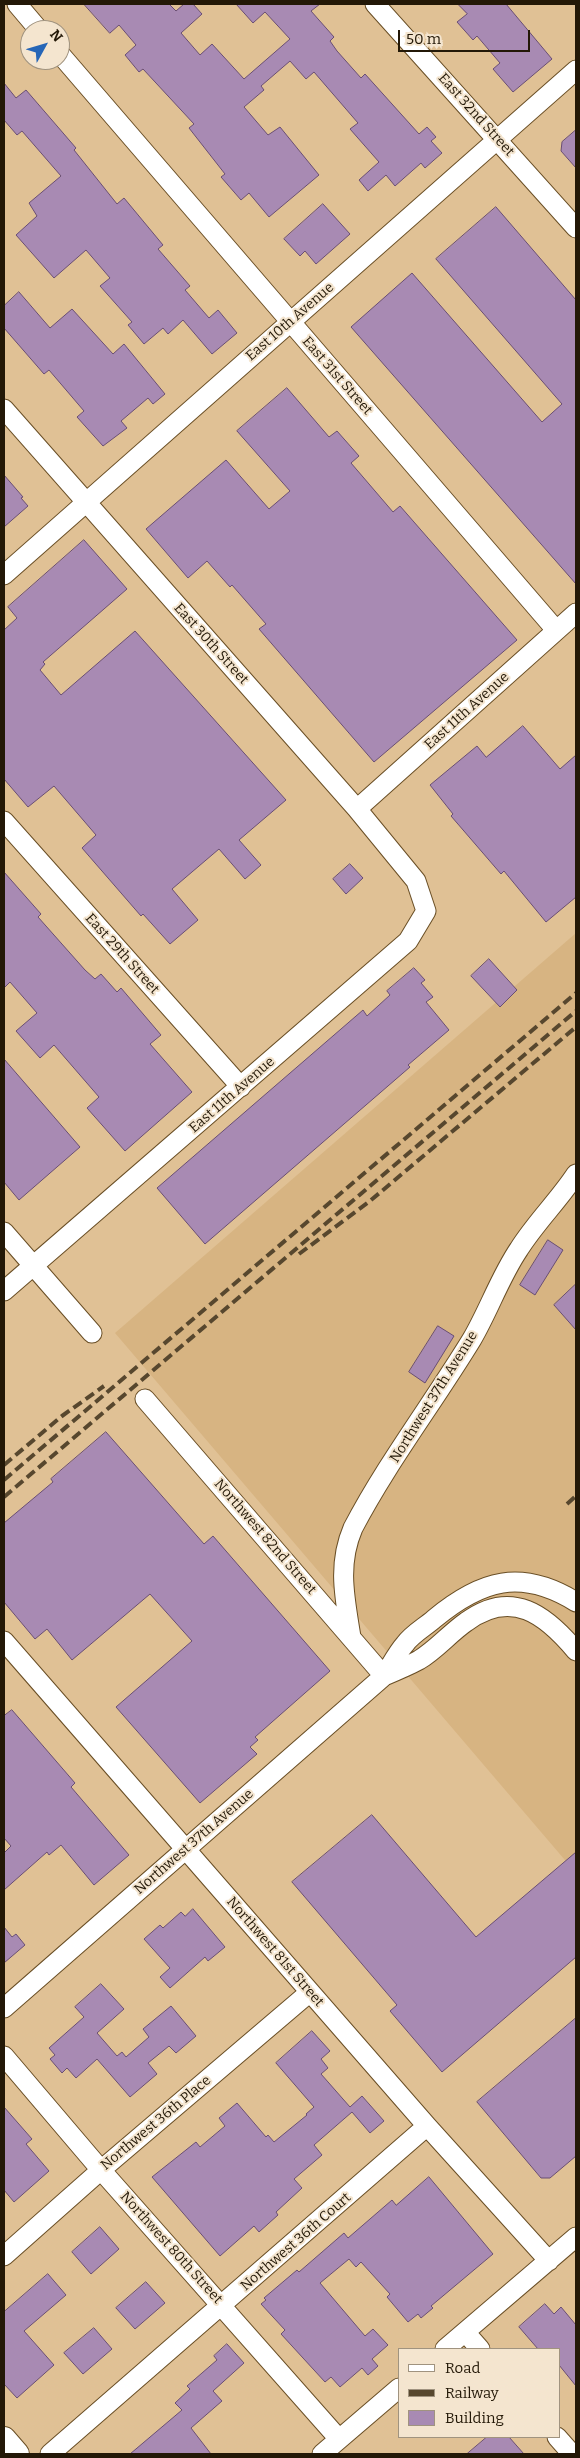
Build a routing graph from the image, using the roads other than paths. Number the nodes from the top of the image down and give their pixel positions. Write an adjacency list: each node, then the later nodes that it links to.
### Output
1 (17, 4): 3 (street)
2 (375, 4): 6 (street, East 32nd Street)
3 (31, 20)
4 (70, 66): 8 (street, East 31st Street)
5 (576, 70): 6 (street, East 10th Avenue)
6 (498, 139): 7 (street, East 32nd Street); 8 (street, East 10th Avenue)
7 (576, 228)
8 (290, 322): 10 (street, East 10th Avenue); 13 (street, East 31st Street)
9 (4, 409): 10 (street, East 30th Street)
10 (86, 503): 11 (street, East 10th Avenue); 14 (street, East 30th Street)
11 (4, 575)
12 (576, 613): 13 (street, East 11th Avenue)
13 (556, 630): 14 (street, East 11th Avenue)
14 (358, 809): 16 (street, East 30th Street)
15 (4, 821): 17 (street, East 29th Street)
16 (416, 881): 17 (street, East 11th Avenue)
17 (241, 1088): 20 (street, East 11th Avenue)
18 (576, 1174): 25 (street, Northwest 37th Avenue)
19 (4, 1232): 20 (street)
20 (33, 1266): 21 (street, East 11th Avenue); 22 (street)
21 (4, 1291)
22 (92, 1333)
23 (145, 1399): 25 (street, Northwest 82nd Street)
24 (576, 1602): 28 (street, Northwest 37th Avenue)
25 (351, 1637): 28 (street, Northwest 82nd Street)
26 (4, 1641): 29 (street, Northwest 81st Street)
27 (576, 1651): 28 (street, Northwest 37th Avenue)
28 (384, 1676): 29 (street, Northwest 37th Avenue)
29 (186, 1849): 30 (street, Northwest 81st Street); 31 (street, Northwest 37th Avenue)
30 (310, 1992): 33 (street, Northwest 81st Street); 34 (street, Northwest 36th Place)
31 (4, 2008)
32 (4, 2056): 34 (street, Northwest 80th Street)
33 (427, 2126): 37 (street, Northwest 81st Street); 38 (street, Northwest 36th Court)
34 (101, 2170): 36 (street, Northwest 36th Place); 38 (street, Northwest 80th Street)
35 (576, 2238): 37 (street)
36 (4, 2256)
37 (549, 2261): 39 (street)
38 (222, 2306): 43 (street, Northwest 80th Street); 47 (street, Northwest 36th Court)
39 (465, 2332): 40 (street); 41 (street)
40 (446, 2348)
41 (479, 2348)
42 (398, 2389): 43 (street)
43 (340, 2438): 48 (street)
44 (558, 2438): 49 (street)
45 (4, 2439): 46 (main road)
46 (17, 2454)
47 (50, 2454)
48 (322, 2454)
49 (572, 2454)

